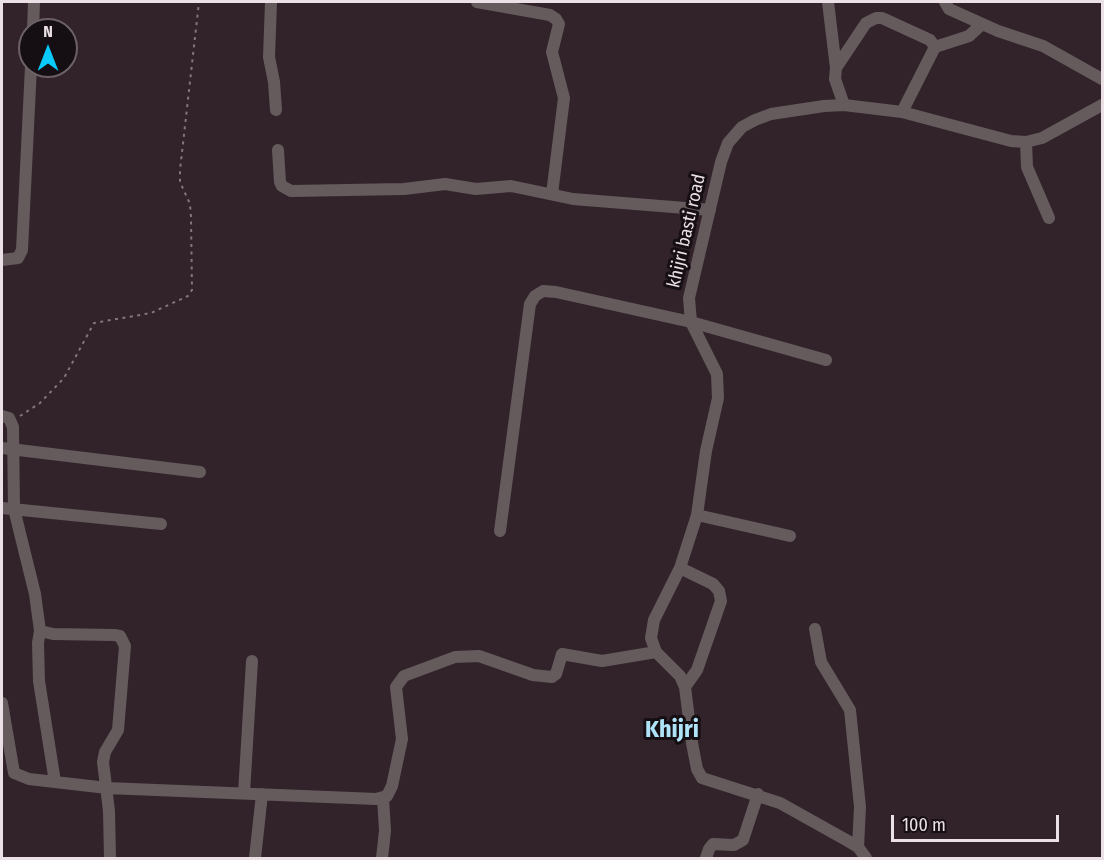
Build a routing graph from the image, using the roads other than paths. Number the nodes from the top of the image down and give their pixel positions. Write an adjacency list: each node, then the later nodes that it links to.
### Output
1 (34, 2): 6 (street)
2 (271, 2): 14 (street)
3 (477, 2): 18 (street)
4 (828, 2): 9 (street)
5 (945, 2): 7 (street)
6 (33, 18)
7 (982, 24): 8 (street); 11 (street)
8 (935, 47): 9 (street); 15 (street)
9 (836, 68): 12 (street)
10 (30, 78): 21 (street)
11 (1102, 79)
12 (844, 105): 15 (street, khijri basti road); 19 (street, khijri basti road)
13 (1102, 105): 16 (street)
14 (276, 110)
15 (902, 112): 16 (street, khijri basti road)
16 (1026, 142): 20 (street)
17 (278, 150): 18 (street)
18 (552, 194): 19 (street)
19 (710, 210): 22 (street, khijri basti road)
20 (1050, 218)
21 (2, 260)
22 (691, 322): 23 (street); 28 (street, khijri basti road); 30 (street)
23 (826, 360)
24 (6, 419): 25 (street)
25 (8, 448): 26 (street); 27 (street)
26 (200, 472)
27 (8, 508): 29 (street); 34 (street)
28 (697, 515): 31 (street); 32 (street, khijri basti road)
29 (161, 524)
30 (500, 531)
31 (789, 536)
32 (680, 568): 35 (street, khijri basti road); 37 (street)
33 (815, 629): 45 (street)
34 (40, 631): 39 (street); 40 (street)
35 (656, 652): 37 (street); 44 (street)
36 (252, 661): 41 (street)
37 (686, 687): 43 (street)
38 (2, 703): 39 (street)
39 (56, 782): 40 (street)
40 (107, 788): 41 (street); 46 (street)
41 (243, 794): 42 (street)
42 (262, 794): 44 (street); 47 (street)
43 (758, 794): 45 (street); 49 (street)
44 (383, 798): 48 (street)
45 (858, 847): 50 (street)
46 (110, 858)
47 (255, 858)
48 (382, 858)
49 (706, 858)
50 (866, 858)

